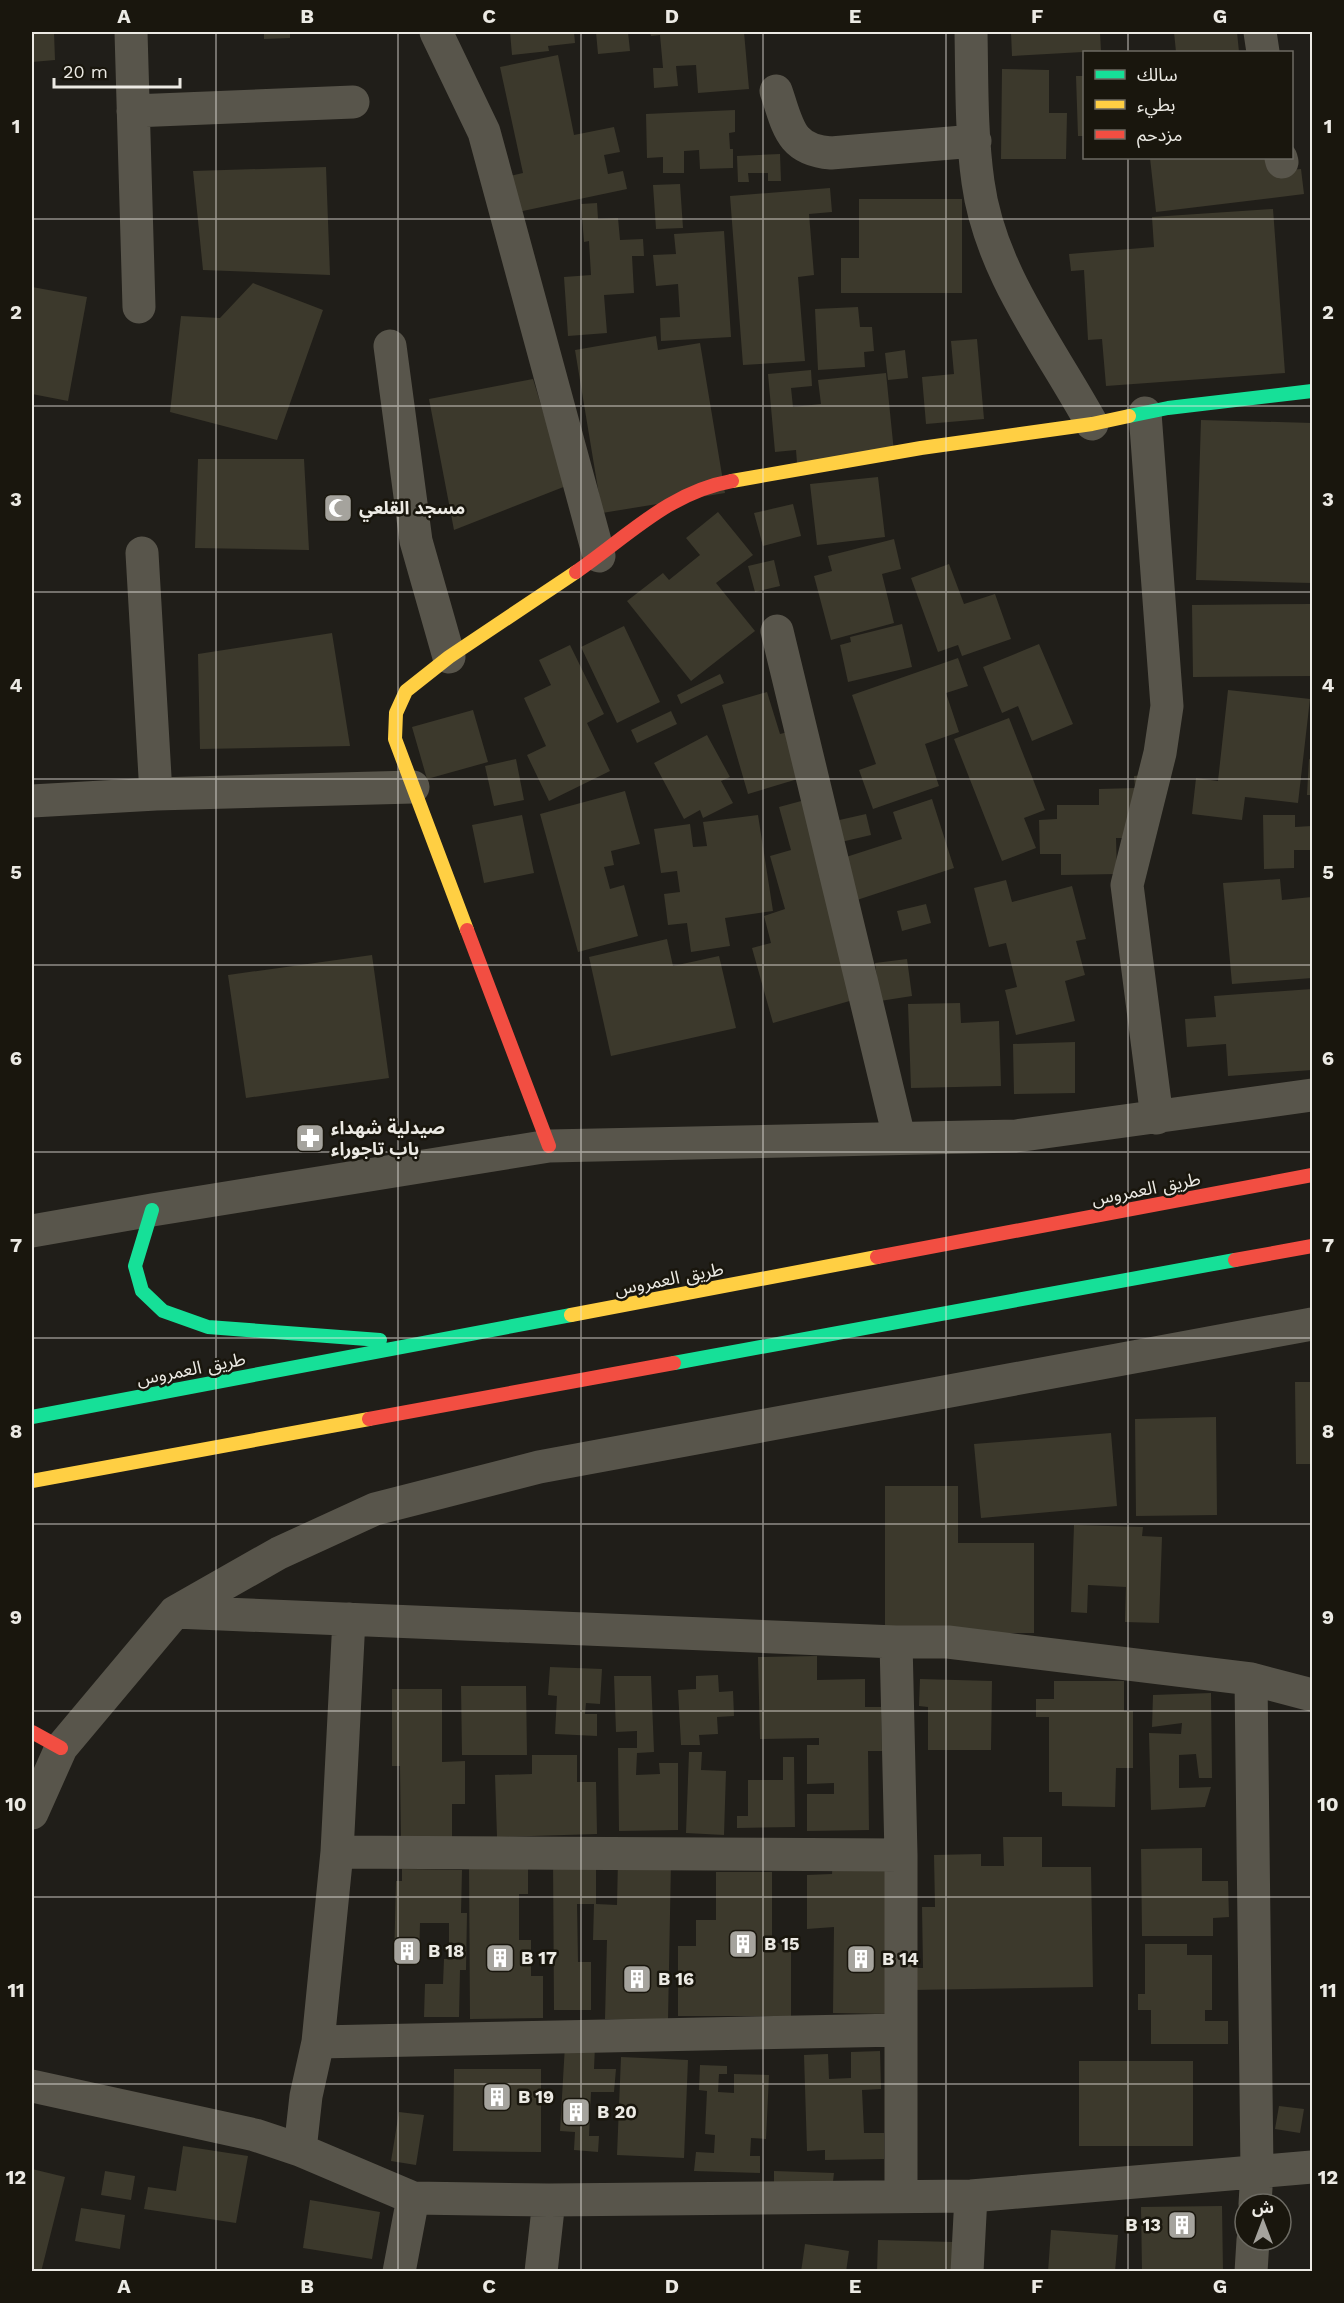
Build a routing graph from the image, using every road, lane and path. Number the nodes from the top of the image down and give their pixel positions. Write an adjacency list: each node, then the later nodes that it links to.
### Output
1 (130, 32): 8 (street)
2 (436, 32): 16 (street)
3 (971, 32): 9 (street)
4 (1260, 32): 5 (street)
5 (1263, 51)
6 (776, 90): 9 (street)
7 (353, 102): 8 (street)
8 (133, 111): 10 (street)
9 (975, 141): 14 (street)
10 (139, 307)
11 (390, 346): 18 (street)
12 (1312, 391): 13 (main road)
13 (1145, 413): 14 (main road); 23 (street)
14 (1092, 424): 16 (main road)
15 (142, 552): 20 (street)
16 (598, 556): 18 (main road)
17 (777, 631): 24 (street)
18 (449, 657): 19 (main road)
19 (413, 787): 20 (street); 25 (main road)
20 (156, 794): 21 (street)
21 (32, 801)
22 (1312, 1095): 23 (street)
23 (1157, 1118): 24 (street)
24 (900, 1137): 25 (street)
25 (549, 1146): 27 (street)
26 (1312, 1175): 31 (main road, طريق العمروس)
27 (152, 1210): 28 (street); 31 (main road)
28 (32, 1231)
29 (1312, 1245): 33 (main road)
30 (1312, 1324): 34 (street)
31 (426, 1343): 32 (main road, طريق العمروس)
32 (32, 1417)
33 (32, 1481)
34 (175, 1612): 35 (street); 40 (street)
35 (349, 1619): 36 (street); 42 (street)
36 (896, 1642): 37 (street); 43 (street)
37 (1251, 1679): 38 (street); 49 (street)
38 (1312, 1695)
39 (32, 1732): 40 (main road)
40 (61, 1748): 41 (street)
41 (32, 1813)
42 (337, 1852): 43 (street); 45 (street)
43 (901, 1855): 44 (street)
44 (901, 2030): 45 (street); 51 (street)
45 (318, 2042): 47 (street)
46 (32, 2086): 47 (street)
47 (300, 2150): 53 (street)
48 (1312, 2167): 49 (street)
49 (1257, 2171): 50 (street); 52 (street)
50 (1256, 2192)
51 (901, 2195): 52 (street); 54 (street)
52 (971, 2196): 58 (street)
53 (413, 2198): 54 (street); 56 (street)
54 (549, 2200): 57 (street)
55 (1252, 2252): 59 (street)
56 (399, 2271)
57 (541, 2271)
58 (966, 2271)
59 (1251, 2271)

